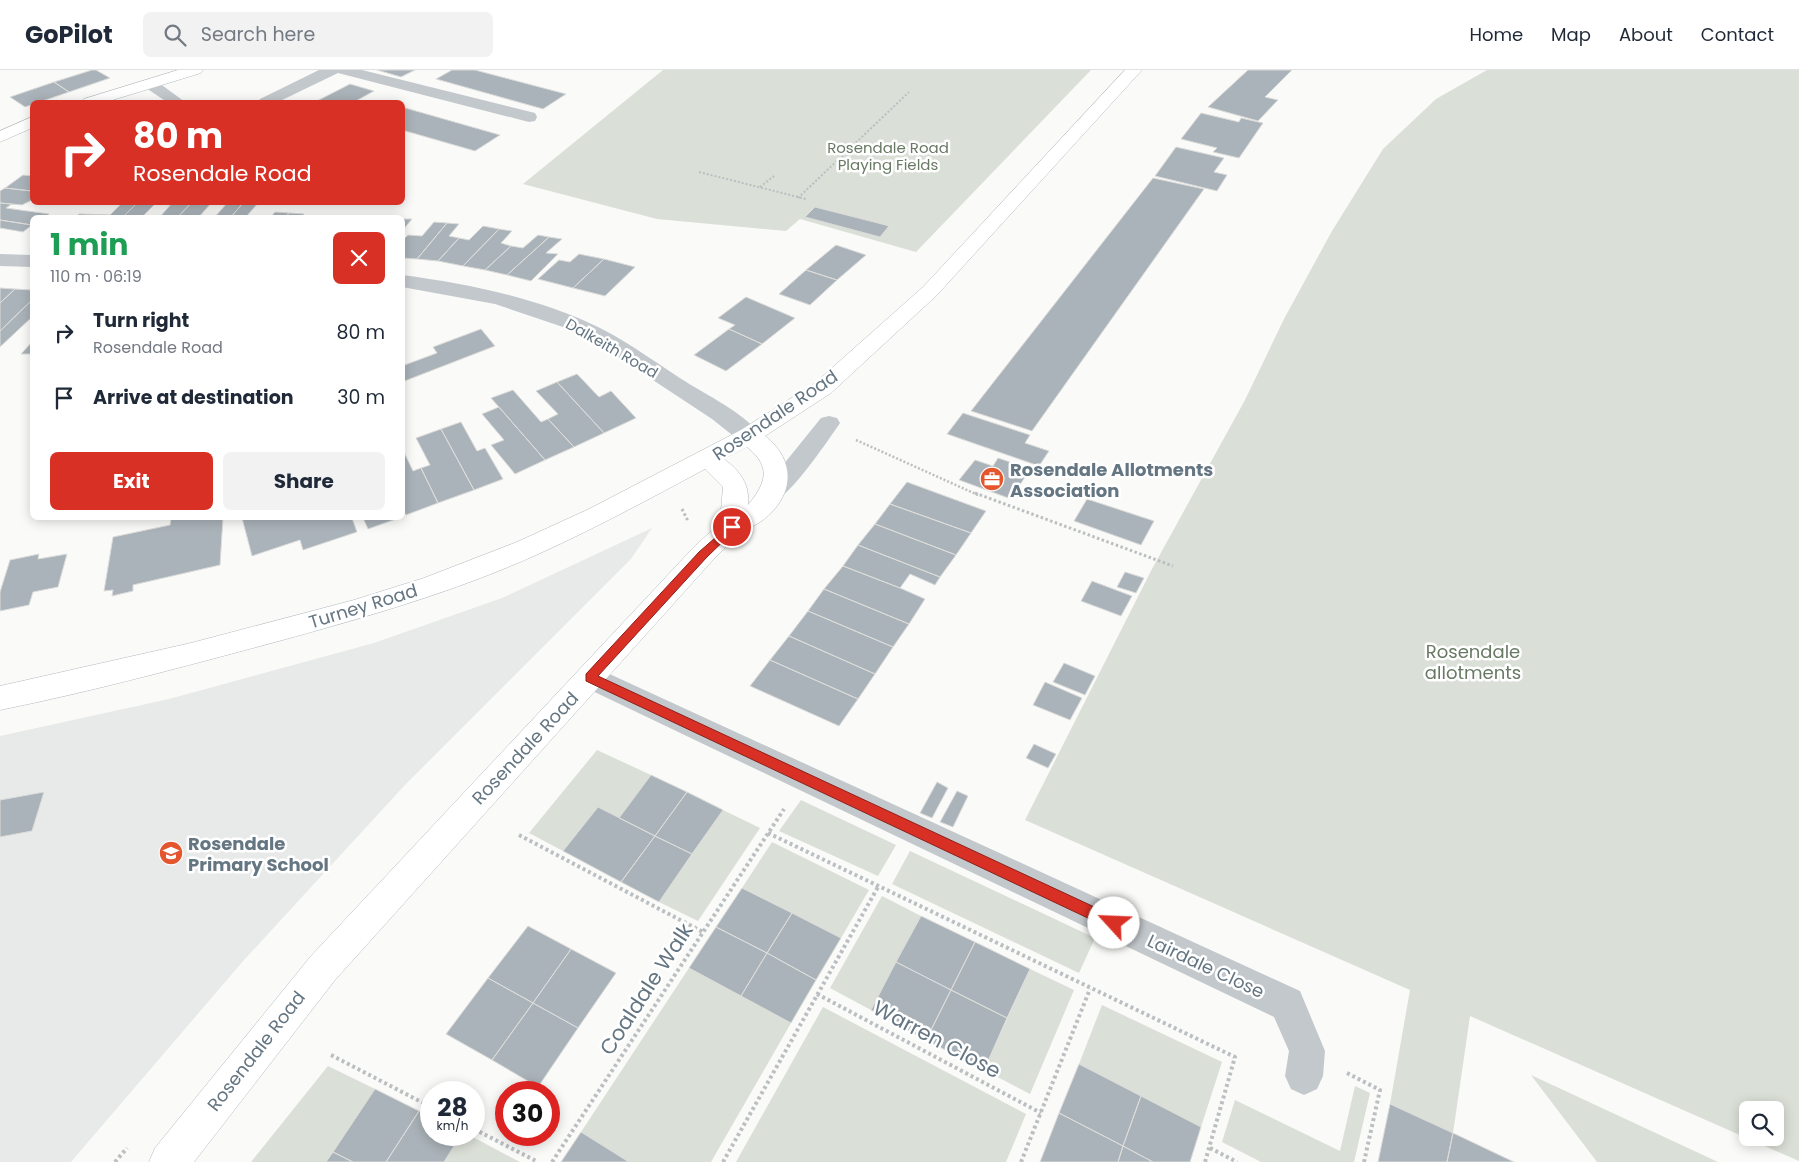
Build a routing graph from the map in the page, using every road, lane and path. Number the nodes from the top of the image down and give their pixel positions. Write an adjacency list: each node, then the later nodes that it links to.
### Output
1 (195, 70): 5 (street)
2 (332, 70): 9 (street)
3 (343, 70): 10 (street)
4 (1134, 70): 22 (street, Rosendale Road)
5 (149, 83): 7 (street); 8 (street)
6 (909, 92): 16 (path)
7 (96, 100)
8 (174, 100)
9 (270, 100)
10 (529, 118)
11 (30, 123): 12 (street)
12 (0, 137)
13 (699, 172): 15 (path)
14 (774, 176): 15 (path)
15 (760, 188): 16 (path)
16 (798, 198): 17 (path)
17 (806, 199)
18 (0, 260): 19 (street)
19 (30, 262)
20 (405, 281): 22 (street, Dalkeith Road)
21 (827, 426): 24 (lane); 26 (path)
22 (749, 436): 23 (street, Rosendale Road); 24 (street)
23 (707, 459): 25 (street, Rosendale Road); 28 (street, Turney Road)
24 (773, 491): 25 (street)
25 (732, 527): 27 (street, Rosendale Road)
26 (1173, 566)
27 (590, 677): 37 (street, Lairdale Close); 42 (street, Rosendale Road)
28 (0, 698)
29 (777, 820): 30 (path, Coaldale Walk)
30 (768, 833): 32 (path); 33 (path, Coaldale Walk)
31 (519, 835): 33 (path)
32 (878, 887): 34 (path); 35 (path)
33 (703, 932): 44 (path, Coaldale Walk)
34 (1090, 988): 39 (path); 41 (path)
35 (817, 994): 39 (path, Warren Close); 45 (path)
36 (331, 1055): 38 (path)
37 (1306, 1063): 49 (path)
38 (420, 1101)
39 (1041, 1112): 46 (path)
40 (485, 1135): 43 (path)
41 (1210, 1148): 47 (path); 48 (path)
42 (169, 1162)
43 (538, 1162)
44 (552, 1162)
45 (723, 1162)
46 (1021, 1162)
47 (1205, 1162)
48 (1237, 1162)
49 (1364, 1162)

